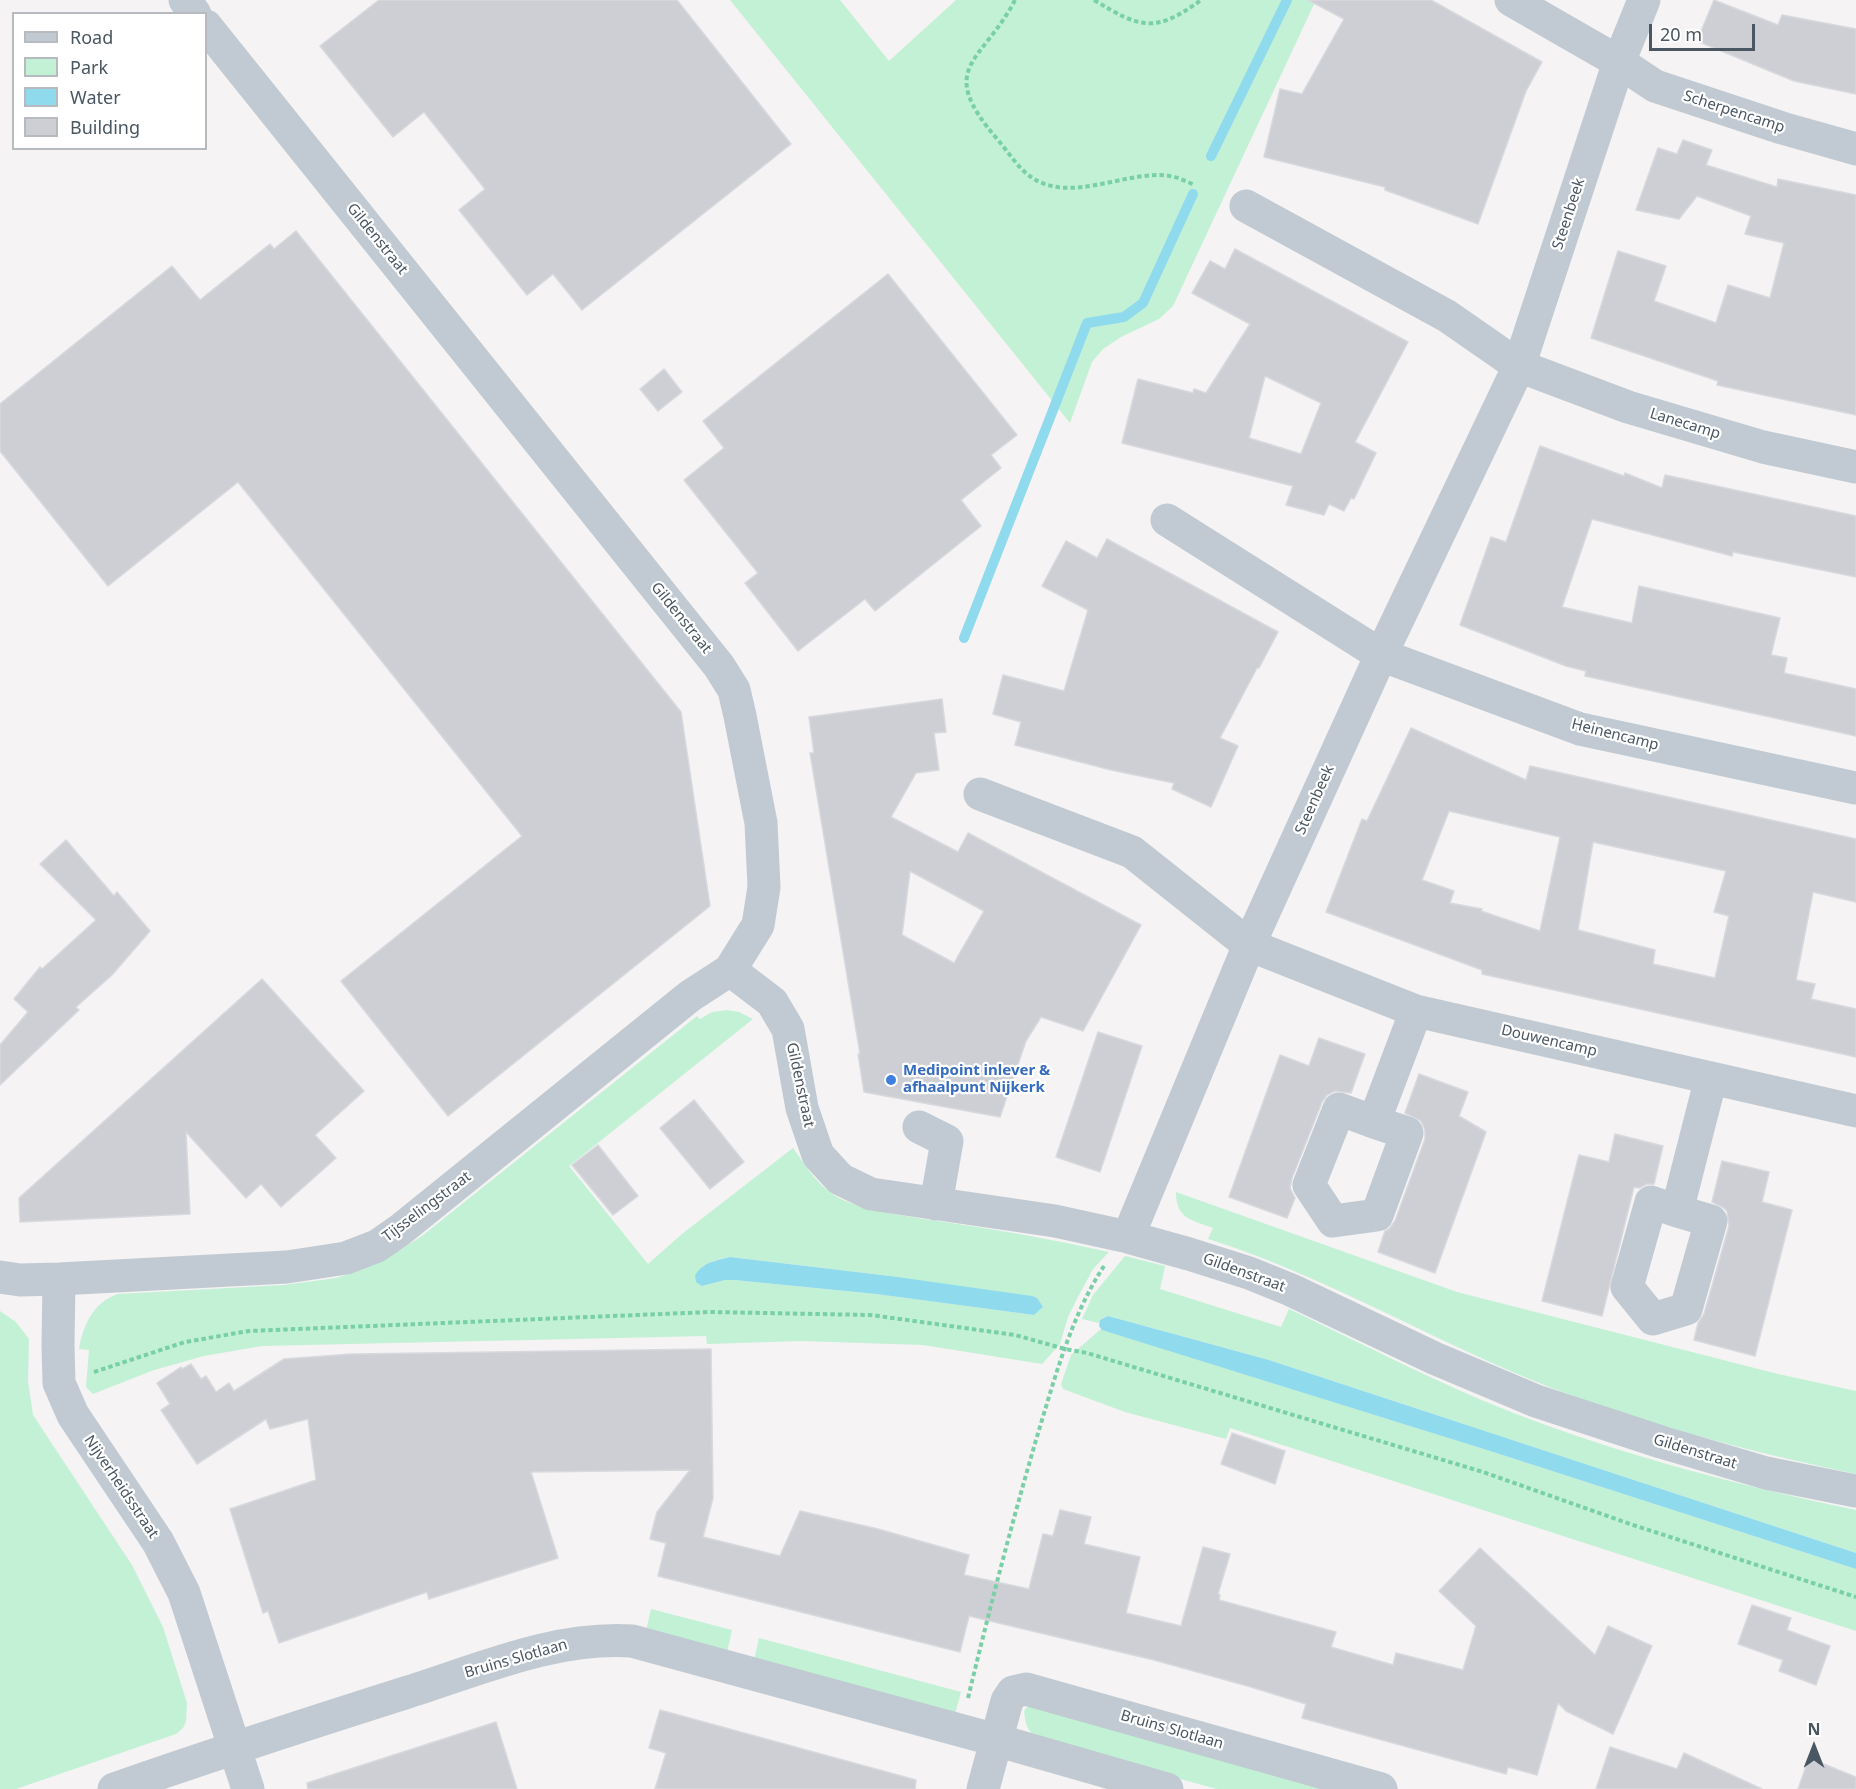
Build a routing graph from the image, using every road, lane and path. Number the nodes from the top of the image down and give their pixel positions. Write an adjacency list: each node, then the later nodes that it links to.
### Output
1 (184, 0): 7 (street)
2 (1015, 0): 11 (path)
3 (1094, 0): 4 (path)
4 (1201, 0)
5 (1511, 0): 9 (street)
6 (1644, 0): 9 (street, Steenbeek)
7 (193, 12)
8 (207, 27): 20 (street, Gildenstraat)
9 (1619, 62): 10 (street, Scherpencamp); 13 (street, Steenbeek)
10 (1856, 149)
11 (1195, 185)
12 (1246, 206): 13 (street)
13 (1519, 366): 14 (street, Lanecamp); 16 (street, Steenbeek)
14 (1856, 467)
15 (1167, 520): 16 (street)
16 (1381, 655): 17 (street, Heinencamp); 19 (street, Steenbeek)
17 (1856, 788)
18 (980, 794): 19 (street)
19 (1250, 945): 21 (street, Douwencamp); 28 (street, Steenbeek)
20 (730, 970): 26 (street, Gildenstraat); 30 (street, Tijsselingstraat)
21 (1416, 1011): 22 (street, Douwencamp); 24 (street)
22 (1711, 1078): 23 (street, Douwencamp); 27 (street)
23 (1856, 1111)
24 (1374, 1122)
25 (919, 1127): 26 (street)
26 (936, 1204): 28 (street, Gildenstraat)
27 (1677, 1211)
28 (1128, 1237): 31 (path); 33 (street, Gildenstraat)
29 (0, 1277): 30 (street)
30 (59, 1279): 32 (street, Nijverheidsstraat)
31 (1065, 1349): 32 (path); 34 (path); 35 (path)
32 (59, 1383): 37 (street, Nijverheidsstraat)
33 (1856, 1491)
34 (1856, 1597)
35 (961, 1731): 36 (street, Bruins Slotlaan); 37 (street, Bruins Slotlaan)
36 (996, 1740): 40 (street); 41 (street, Bruins Slotlaan); 42 (street, Bruins Slotlaan)
37 (235, 1747): 38 (street, Bruins Slotlaan); 39 (street, Nijverheidsstraat)
38 (114, 1789)
39 (248, 1789)
40 (983, 1789)
41 (1167, 1789)
42 (1382, 1789)

